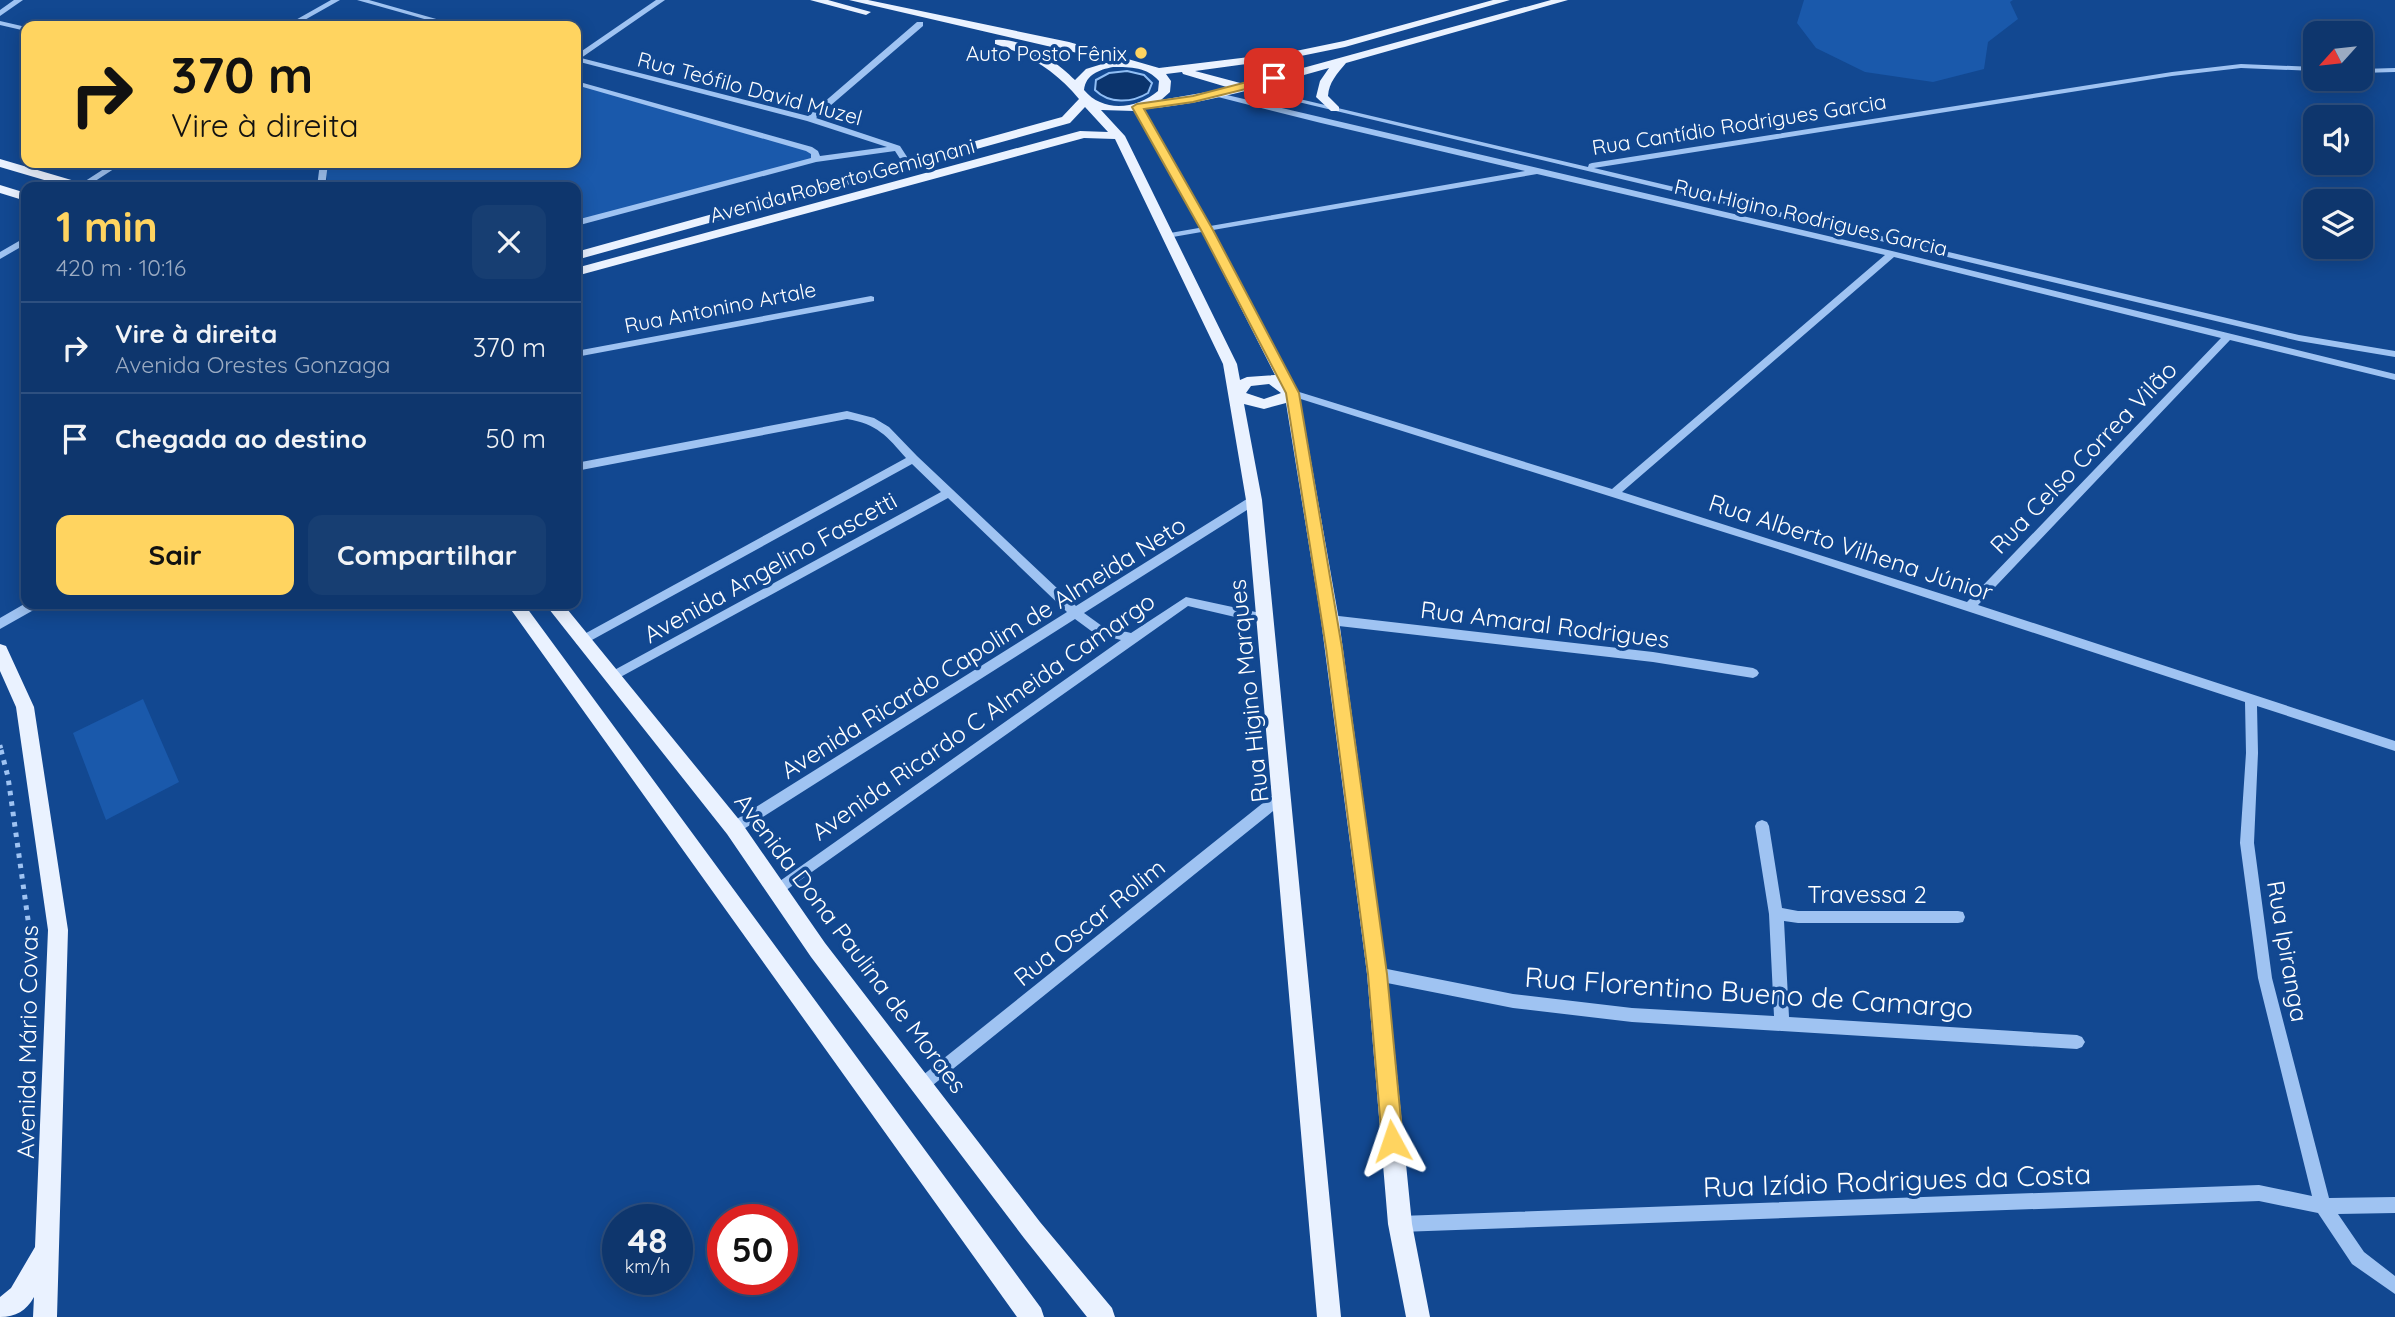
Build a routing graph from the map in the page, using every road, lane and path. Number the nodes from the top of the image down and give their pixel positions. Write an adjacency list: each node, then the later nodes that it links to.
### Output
1 (19, 0): 9 (street)
2 (336, 0): 10 (street)
3 (361, 0): 11 (street)
4 (661, 0): 15 (street)
5 (815, 0): 13 (main road, Rua Higino Marques)
6 (854, 0): 18 (main road)
7 (1506, 0): 19 (main road)
8 (1563, 0): 17 (main road)
9 (0, 13)
10 (298, 21)
11 (439, 21)
12 (0, 23): 14 (street)
13 (920, 24): 27 (main road, Rua Higino Marques); 30 (street)
14 (21, 28)
15 (581, 55)
16 (581, 59): 30 (street, Rua Teófilo David Muzel)
17 (1343, 60): 25 (main road); 29 (main road)
18 (1139, 65): 23 (main road); 27 (main road, Avenida Roberto Gemignani)
19 (1176, 69): 23 (main road); 25 (main road)
20 (2303, 69): 36 (street, Rua Cantídio Rodrigues Garcia)
21 (2395, 70): 22 (street)
22 (2373, 71)
23 (1157, 72): 28 (main road)
24 (581, 84): 33 (street)
25 (1244, 88): 26 (main road); 29 (street, Rua Higino Rodrigues Garcia)
26 (1217, 94): 28 (main road); 40 (street, Rua Higino Rodrigues Garcia)
27 (1081, 95): 28 (main road); 31 (main road, Rua Higino Marques); 35 (main road, Avenida Roberto Gemignani)
28 (1141, 106): 46 (main road)
29 (1335, 109): 36 (street, Rua Higino Rodrigues Garcia)
30 (810, 119): 32 (street, Rua Teófilo David Muzel)
31 (1119, 136): 47 (main road, Rua Higino Marques); 52 (main road, Avenida Roberto Gemignani)
32 (897, 148): 33 (street); 35 (street)
33 (816, 159): 45 (street)
34 (0, 163): 39 (main road)
35 (907, 163): 50 (main road, Avenida Roberto Gemignani)
36 (1582, 167): 40 (street, Rua Cantídio Rodrigues Garcia); 56 (street, Rua Higino Rodrigues Garcia)
37 (34, 168): 39 (street)
38 (111, 168): 42 (street)
39 (28, 171): 41 (main road)
40 (1541, 171): 46 (street, Rua Cantídio Rodrigues Garcia); 49 (street, Rua Higino Rodrigues Garcia)
41 (64, 182)
42 (89, 182)
43 (0, 190): 44 (main road)
44 (21, 196)
45 (581, 222)
46 (1207, 230): 47 (street, Rua Cantídio Rodrigues Garcia); 58 (main road)
47 (1170, 236): 59 (main road, Rua Higino Marques)
48 (21, 243): 51 (street)
49 (1892, 254): 54 (street, Rua Higino Rodrigues Garcia); 63 (street)
50 (581, 255)
51 (0, 256)
52 (581, 271)
53 (871, 299): 55 (street, Rua Antonino Artale)
54 (2227, 337): 57 (street, Rua Higino Rodrigues Garcia); 65 (street, Rua Celso Correa Vilão)
55 (581, 353)
56 (2395, 354)
57 (2395, 377)
58 (1292, 393): 59 (main road); 59 (main road); 63 (street, Rua Alberto Vilhena Júnior); 71 (main road)
59 (1236, 394): 64 (main road, Rua Higino Marques)
60 (914, 459): 61 (street); 62 (street); 74 (street, Avenida Angelino Fascetti)
61 (581, 466)
62 (949, 493): 69 (street); 77 (street, Avenida Angelino Fascetti)
63 (1614, 493): 65 (street, Rua Alberto Vilhena Júnior)
64 (1254, 500): 69 (street, Avenida Ricardo Capolim de Almeida Neto); 70 (main road, Rua Higino Marques)
65 (1969, 607): 78 (street, Rua Alberto Vilhena Júnior)
66 (26, 609): 72 (street)
67 (519, 609): 99 (main road)
68 (557, 609): 74 (main road, Avenida Dona Paulina de Moraes)
69 (1076, 613): 73 (street); 83 (street, Avenida Ricardo Capolim de Almeida Neto)
70 (1265, 620): 73 (street, Avenida Ricardo C Almeida Camargo); 81 (main road, Rua Higino Marques)
71 (1330, 620): 76 (street, Rua Amaral Rodrigues); 88 (main road)
72 (0, 624)
73 (1131, 638): 84 (street, Avenida Ricardo C Almeida Camargo)
74 (582, 641): 77 (main road, Avenida Dona Paulina de Moraes)
75 (0, 650): 95 (main road, Avenida Mário Covas)
76 (1753, 673)
77 (611, 677): 83 (main road, Avenida Dona Paulina de Moraes)
78 (2251, 699): 80 (street, Rua Alberto Vilhena Júnior); 93 (street, Rua Ipiranga)
79 (0, 745): 87 (path)
80 (2395, 746)
81 (1283, 795): 91 (street, Rua Oscar Rolim); 101 (main road, Rua Higino Marques)
82 (1762, 826): 85 (street)
83 (734, 828): 84 (main road, Avenida Dona Paulina de Moraes)
84 (775, 892): 91 (main road, Avenida Dona Paulina de Moraes)
85 (1776, 914): 86 (street, Travessa 2); 89 (street)
86 (1958, 917)
87 (31, 953)
88 (1377, 974): 89 (street, Rua Florentino Bueno de Camargo); 94 (main road)
89 (1782, 1024): 90 (street, Rua Florentino Bueno de Camargo)
90 (2077, 1042)
91 (923, 1084): 100 (main road, Avenida Dona Paulina de Moraes)
92 (2395, 1205): 93 (street, Rua Izídio Rodrigues da Costa)
93 (2323, 1206): 94 (street, Rua Izídio Rodrigues da Costa); 96 (street, Rua Ipiranga)
94 (1400, 1224): 102 (main road)
95 (47, 1250): 97 (main road); 98 (main road, Avenida Mário Covas)
96 (2395, 1286)
97 (0, 1312)
98 (46, 1317)
99 (1032, 1317)
100 (1103, 1317)
101 (1329, 1317)
102 (1418, 1317)

